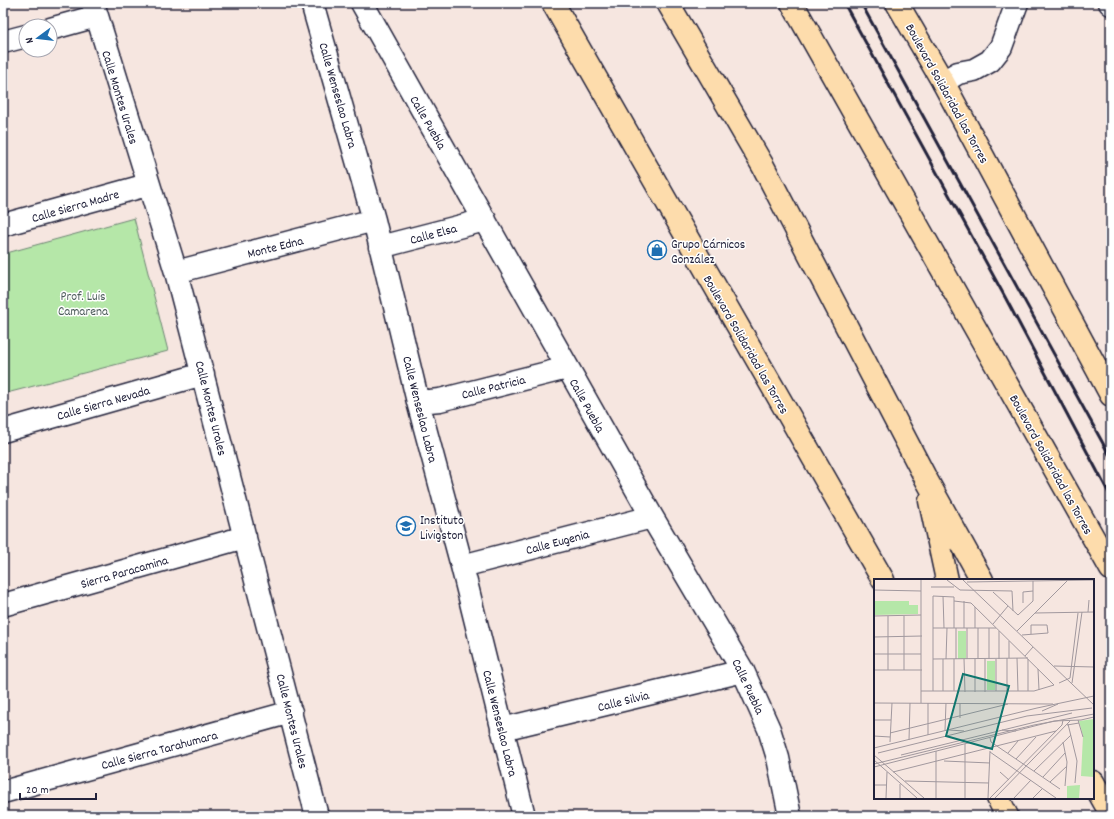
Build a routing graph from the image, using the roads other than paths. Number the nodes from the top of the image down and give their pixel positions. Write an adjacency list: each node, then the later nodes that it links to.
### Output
1 (312, 3): 14 (street, Calle Wenseslao Labra)
2 (362, 3): 15 (street, Calle Puebla)
3 (553, 3): 29 (main road, Boulevard Solidaridad las Torres)
4 (668, 3): 24 (main road)
5 (792, 3): 28 (main road, Boulevard Solidaridad las Torres)
6 (897, 3): 12 (main road, Boulevard Solidaridad las Torres)
7 (1016, 3): 12 (street)
8 (95, 10): 9 (street); 13 (street, Calle Montes Urales)
9 (58, 26)
10 (18, 38): 11 (street)
11 (3, 42)
12 (943, 82): 21 (main road, Boulevard Solidaridad las Torres)
13 (147, 184): 16 (street, Calle Sierra Madre); 18 (street, Calle Montes Urales)
14 (374, 220): 17 (street, Calle Wenseslao Labra); 18 (street, Monte Edna)
15 (485, 220): 17 (street, Calle Elsa); 19 (street, Calle Puebla)
16 (3, 225)
17 (380, 247): 22 (street, Calle Wenseslao Labra)
18 (176, 272): 20 (street, Calle Montes Urales)
19 (567, 368): 22 (street, Calle Patricia); 25 (street, Calle Puebla)
20 (204, 374): 23 (street, Calle Sierra Nevada); 26 (street, Calle Montes Urales)
21 (1111, 395)
22 (418, 402): 27 (street, Calle Wenseslao Labra)
23 (3, 431)
24 (925, 477): 30 (main road); 31 (main road)
25 (652, 517): 27 (street, Calle Eugenia); 33 (street, Calle Puebla)
26 (245, 537): 32 (street, Sierra Paracamina); 34 (street, Calle Montes Urales)
27 (462, 566): 35 (street, Calle Wenseslao Labra)
28 (1111, 569)
29 (882, 579)
30 (947, 579)
31 (981, 579)
32 (3, 606)
33 (743, 670): 35 (street, Calle Silvia); 42 (street, Calle Puebla)
34 (291, 712): 37 (street, Calle Sierra Tarahumara); 40 (street, Calle Montes Urales)
35 (502, 729): 41 (street, Calle Wenseslao Labra)
36 (1094, 784): 39 (main road)
37 (3, 792)
38 (998, 799): 43 (main road)
39 (1111, 814)
40 (317, 816)
41 (524, 816)
42 (790, 816)
43 (1007, 816)

